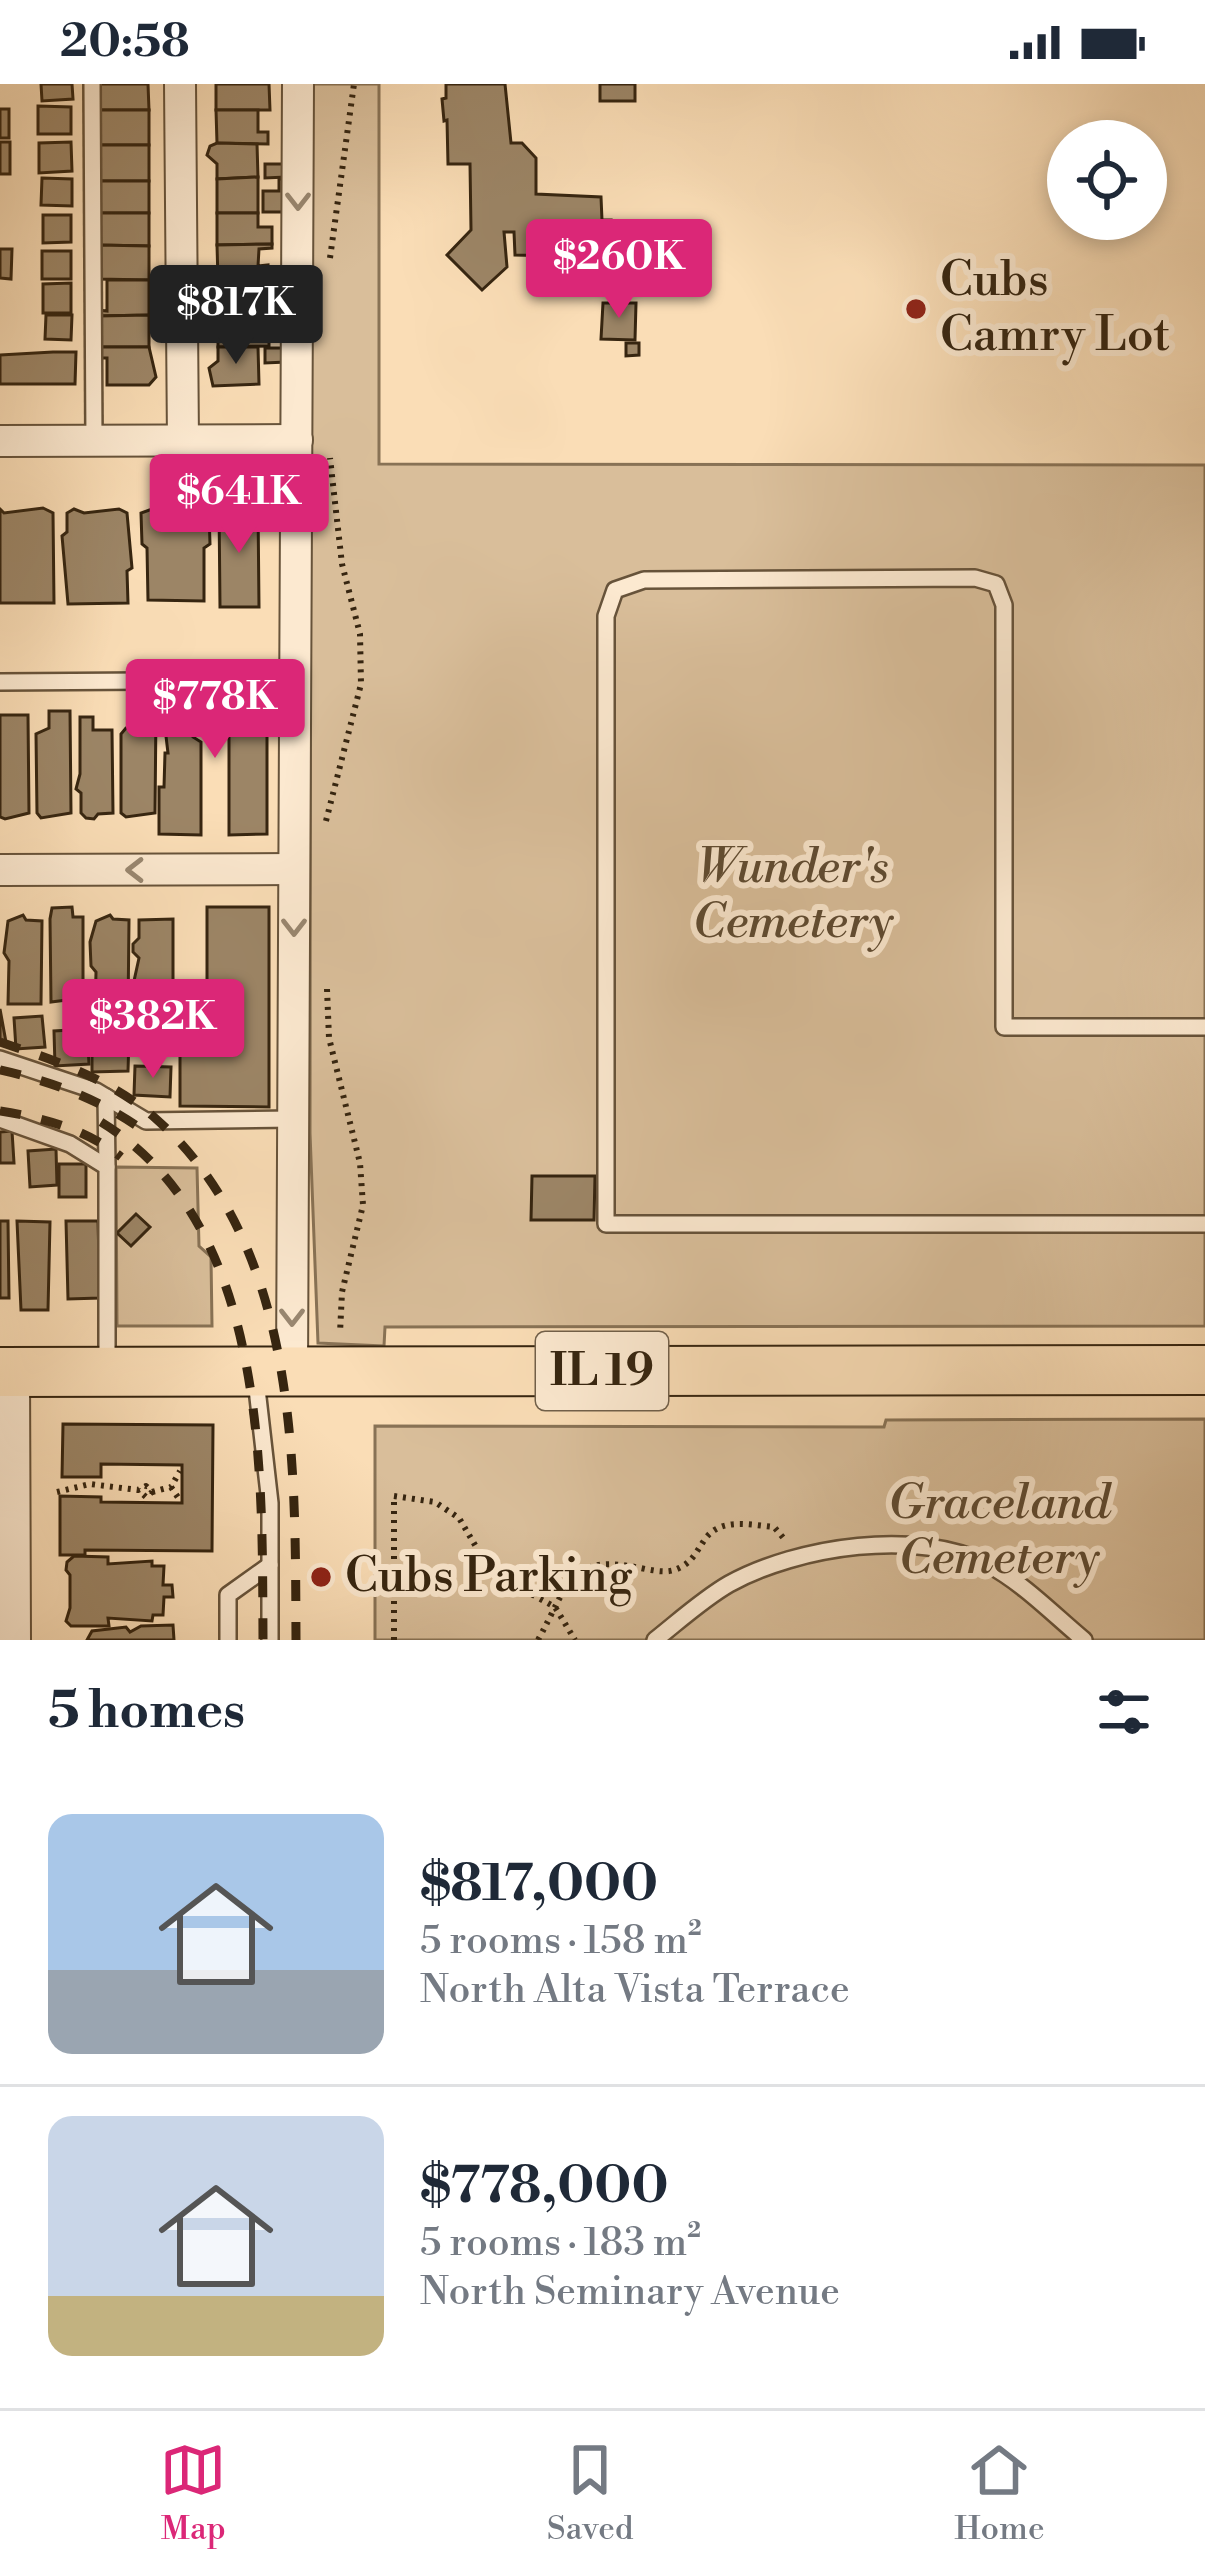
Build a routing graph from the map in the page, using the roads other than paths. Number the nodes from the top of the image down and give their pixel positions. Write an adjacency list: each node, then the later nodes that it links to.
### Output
1 (92, 84): 7 (lane)
2 (180, 84): 4 (street)
3 (298, 84): 5 (street, one-way to 5)
4 (183, 440): 5 (street); 7 (street)
5 (297, 440): 8 (street)
6 (0, 441): 7 (street)
7 (94, 441)
8 (296, 680): 9 (lane); 10 (street)
9 (0, 682)
10 (295, 869): 11 (street, one-way to 11); 16 (street, one-way to 16)
11 (0, 870)
12 (1205, 1027): 18 (lane)
13 (0, 1059): 14 (lane)
14 (106, 1097): 16 (lane); 17 (lane)
15 (0, 1119): 17 (lane)
16 (293, 1119): 22 (street, one-way to 22)
17 (107, 1167): 21 (lane)
18 (1205, 1224)
19 (1205, 1370): 22 (main road, IL 19)
20 (7, 1372): 21 (main road, IL 19); 24 (street)
21 (107, 1372): 22 (main road, IL 19)
22 (273, 1372): 23 (lane)
23 (270, 1564): 25 (lane); 26 (lane)
24 (15, 1640)
25 (228, 1640)
26 (270, 1640)
27 (656, 1640): 28 (lane)
28 (1084, 1640)

